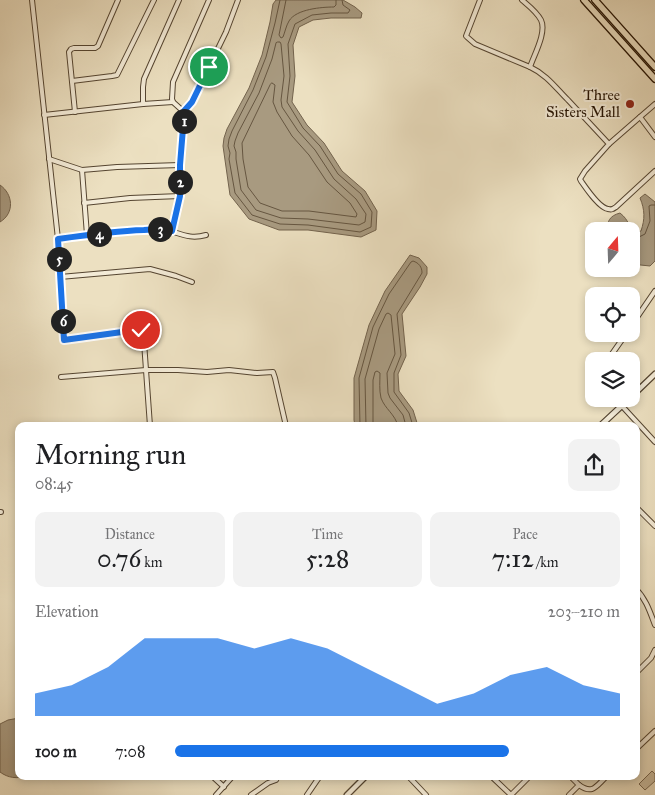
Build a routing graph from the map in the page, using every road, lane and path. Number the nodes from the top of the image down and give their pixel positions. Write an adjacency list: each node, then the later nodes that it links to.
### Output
1 (32, 0): 20 (street)
2 (118, 0): 14 (street)
3 (154, 0): 14 (street)
4 (179, 0): 16 (street)
5 (209, 0): 15 (street)
6 (238, 0): 18 (street)
7 (480, 0): 11 (street)
8 (522, 0): 11 (street)
9 (584, 0): 13 (main road)
10 (595, 0): 12 (main road)
11 (530, 67): 23 (street)
12 (655, 68)
13 (655, 79)
14 (72, 81): 19 (street)
15 (173, 102): 16 (street); 18 (street)
16 (143, 104): 19 (street)
17 (655, 104): 21 (street)
18 (184, 111): 25 (street)
19 (75, 112): 20 (street)
20 (44, 115): 24 (street)
21 (640, 117): 22 (street); 23 (street)
22 (655, 137)
23 (609, 144): 27 (street)
24 (49, 159): 26 (street); 33 (street)
25 (180, 165): 26 (street); 28 (street)
26 (82, 170): 29 (street)
27 (655, 171)
28 (180, 196): 29 (street); 30 (street)
29 (84, 203): 31 (street)
30 (172, 231): 31 (street); 32 (street)
31 (87, 235): 33 (street)
32 (206, 235)
33 (58, 239): 34 (street)
34 (60, 277): 35 (street); 38 (street)
35 (192, 282)
36 (655, 291): 37 (street)
37 (640, 313)
38 (146, 370): 40 (street); 44 (street); 45 (street)
39 (655, 374): 41 (street)
40 (61, 376)
41 (640, 388)
42 (621, 407): 46 (street)
43 (623, 407): 47 (street)
44 (150, 422)
45 (285, 422)
46 (604, 422)
47 (637, 422)
48 (640, 426): 49 (street)
49 (655, 442)
50 (640, 511): 51 (street)
51 (655, 526)
52 (642, 595): 53 (street)
53 (655, 625)
54 (655, 650): 55 (street)
55 (651, 658): 56 (street); 57 (street)
56 (655, 662)
57 (640, 669)
58 (655, 731): 59 (street)
59 (640, 744)
60 (216, 780): 71 (street)
61 (229, 780): 71 (street)
62 (276, 780): 73 (street)
63 (317, 780): 74 (street)
64 (362, 780): 75 (street)
65 (412, 780): 76 (street)
66 (495, 780): 77 (street)
67 (526, 780): 77 (street)
68 (574, 780): 70 (street)
69 (603, 780): 70 (street)
70 (579, 785): 78 (street)
71 (224, 787): 72 (street)
72 (216, 795)
73 (252, 795)
74 (307, 795)
75 (347, 795)
76 (426, 795)
77 (511, 795)
78 (569, 795)

